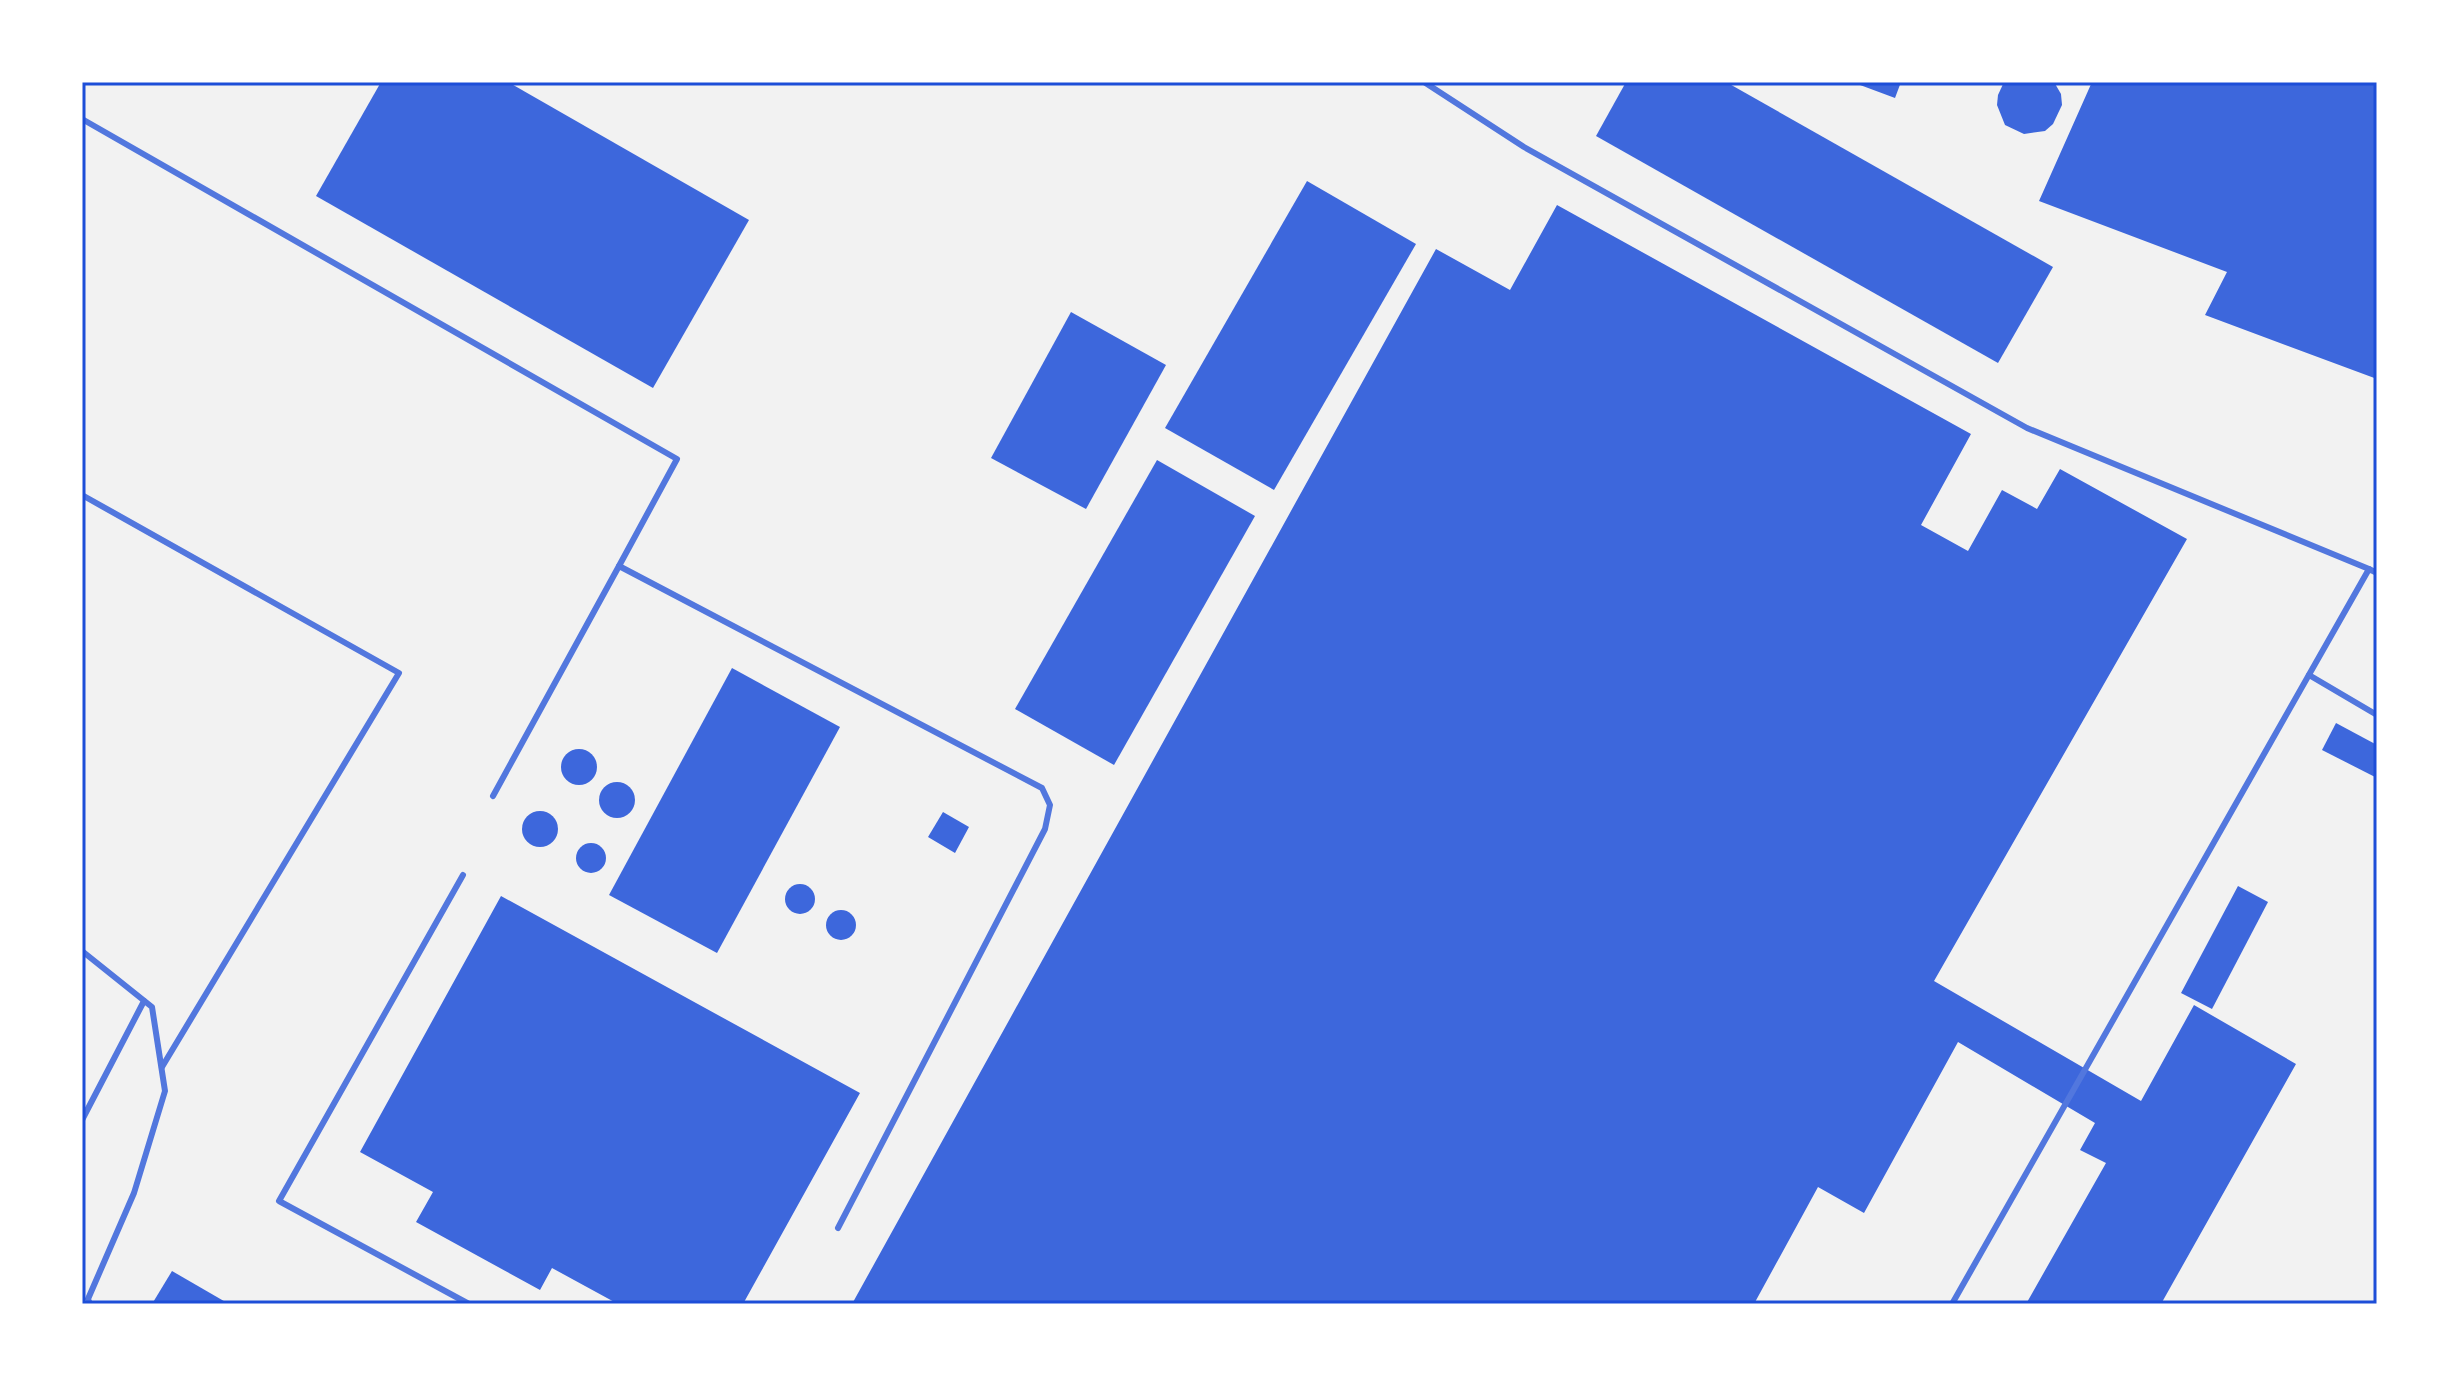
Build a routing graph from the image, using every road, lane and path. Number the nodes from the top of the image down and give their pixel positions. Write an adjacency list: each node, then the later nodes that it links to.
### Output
1 (1424, 82): 5 (lane)
2 (82, 119): 4 (lane)
3 (82, 495): 13 (lane)
4 (619, 566): 9 (lane); 15 (lane)
5 (2369, 569): 6 (lane); 7 (lane)
6 (2377, 573)
7 (2309, 675): 8 (lane); 18 (lane)
8 (2377, 715)
9 (493, 796)
10 (463, 875): 17 (lane)
11 (82, 951): 12 (lane)
12 (144, 1001): 13 (lane); 14 (lane)
13 (162, 1067): 16 (lane)
14 (82, 1120)
15 (838, 1228)
16 (90, 1304)
17 (469, 1304)
18 (1952, 1304)

